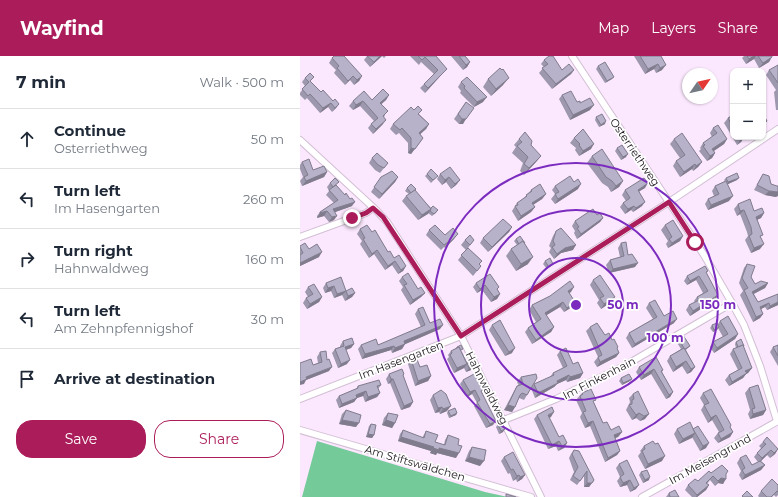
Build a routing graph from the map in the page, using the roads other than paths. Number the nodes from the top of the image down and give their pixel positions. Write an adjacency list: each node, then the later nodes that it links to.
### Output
1 (572, 56): 4 (street, Osterriethweg)
2 (778, 129): 4 (street, Im Hasengarten)
3 (300, 140): 5 (street, Hahnwaldweg)
4 (669, 202): 7 (street, Osterriethweg); 8 (street, Im Hasengarten)
5 (373, 208): 6 (street); 8 (street, Hahnwaldweg)
6 (300, 237)
7 (732, 303): 10 (street, Im Finkenhain); 11 (street, Osterriethweg)
8 (461, 336): 9 (street, Im Hasengarten); 10 (street, Hahnwaldweg)
9 (300, 399)
10 (504, 420): 14 (street, Hahnwaldweg)
11 (778, 421): 15 (street, Im Meisengrund)
12 (300, 430): 13 (street, Am Stiftswäldchen)
13 (531, 497)
14 (541, 497)
15 (642, 497)

